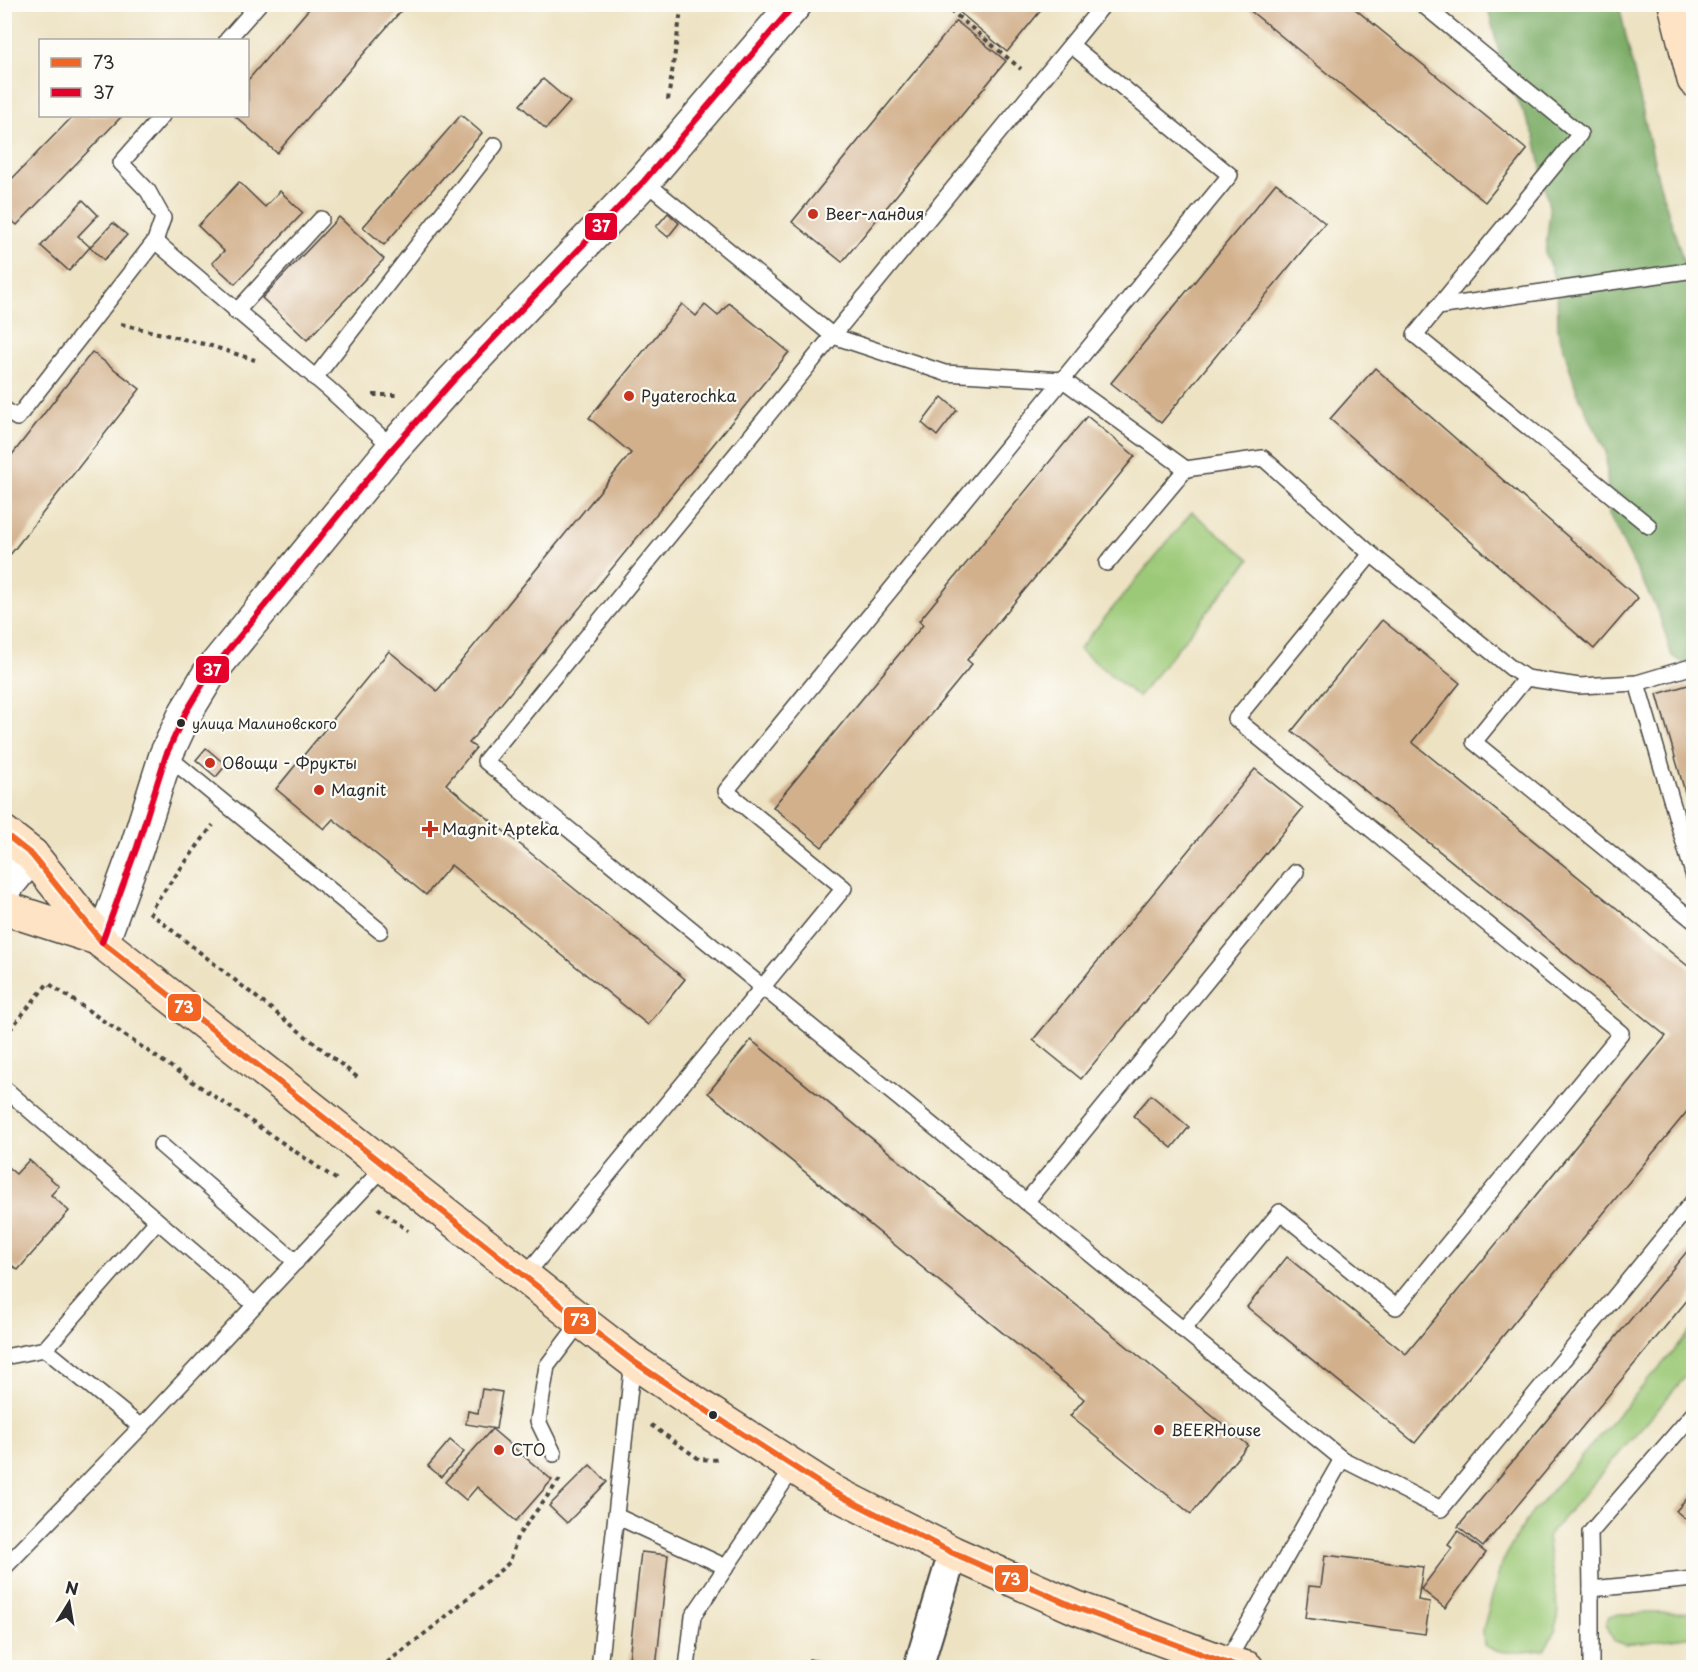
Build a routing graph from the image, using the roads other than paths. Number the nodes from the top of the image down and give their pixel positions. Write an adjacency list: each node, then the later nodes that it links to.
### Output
1 (259, 4): 6 (lane)
2 (795, 4): 11 (street)
3 (1104, 4): 7 (lane)
4 (1422, 4): 15 (lane)
5 (1675, 4): 8 (main road)
6 (228, 39)
7 (1071, 45): 17 (lane); 19 (lane)
8 (1691, 62)
9 (161, 117): 13 (lane)
10 (495, 145): 18 (lane)
11 (644, 181): 17 (lane); 21 (street)
12 (321, 219): 16 (lane)
13 (155, 241): 16 (lane); 20 (lane)
14 (1694, 270): 15 (lane)
15 (1437, 308): 23 (lane)
16 (236, 312): 18 (lane)
17 (833, 336): 19 (lane); 39 (lane)
18 (315, 378): 21 (lane)
19 (1062, 380): 22 (lane); 39 (lane)
20 (4, 409)
21 (393, 448): 29 (street)
22 (1186, 470): 24 (lane); 25 (lane)
23 (1649, 526)
24 (1371, 554): 27 (lane); 50 (lane)
25 (1107, 563)
26 (1694, 666): 28 (lane)
27 (1526, 678): 28 (lane); 36 (lane)
28 (1637, 683): 33 (lane)
29 (166, 755): 37 (lane); 38 (street)
30 (4, 833): 31 (main road)
31 (32, 855): 34 (street); 38 (main road)
32 (1296, 872): 44 (lane)
33 (1694, 877)
34 (4, 889)
35 (4, 908): 38 (main road)
36 (1694, 921)
37 (380, 931)
38 (101, 940): 42 (main road)
39 (763, 987): 44 (lane); 47 (lane)
40 (4, 1088): 45 (lane)
41 (161, 1145): 46 (lane)
42 (386, 1165): 46 (lane); 47 (main road)
43 (1694, 1200): 57 (lane)
44 (1026, 1202): 50 (lane)
45 (157, 1221): 48 (lane); 51 (lane)
46 (296, 1262): 48 (lane)
47 (524, 1276): 49 (main road)
48 (255, 1305): 55 (lane)
49 (581, 1322): 53 (main road); 56 (lane)
50 (1183, 1330): 57 (lane)
51 (45, 1349): 52 (lane); 55 (lane)
52 (4, 1358)
53 (633, 1361): 58 (main road); 59 (lane)
54 (1694, 1413): 64 (lane)
55 (141, 1427): 62 (lane)
56 (554, 1454)
57 (1342, 1459): 65 (lane)
58 (794, 1467): 60 (main road); 61 (lane)
59 (616, 1516): 61 (lane); 66 (lane)
60 (953, 1553): 65 (main road); 68 (street)
61 (726, 1567): 67 (lane)
62 (4, 1568)
63 (1694, 1579): 64 (lane)
64 (1590, 1589): 69 (lane)
65 (1237, 1665)
66 (599, 1668)
67 (687, 1668)
68 (918, 1668)
69 (1591, 1668)

